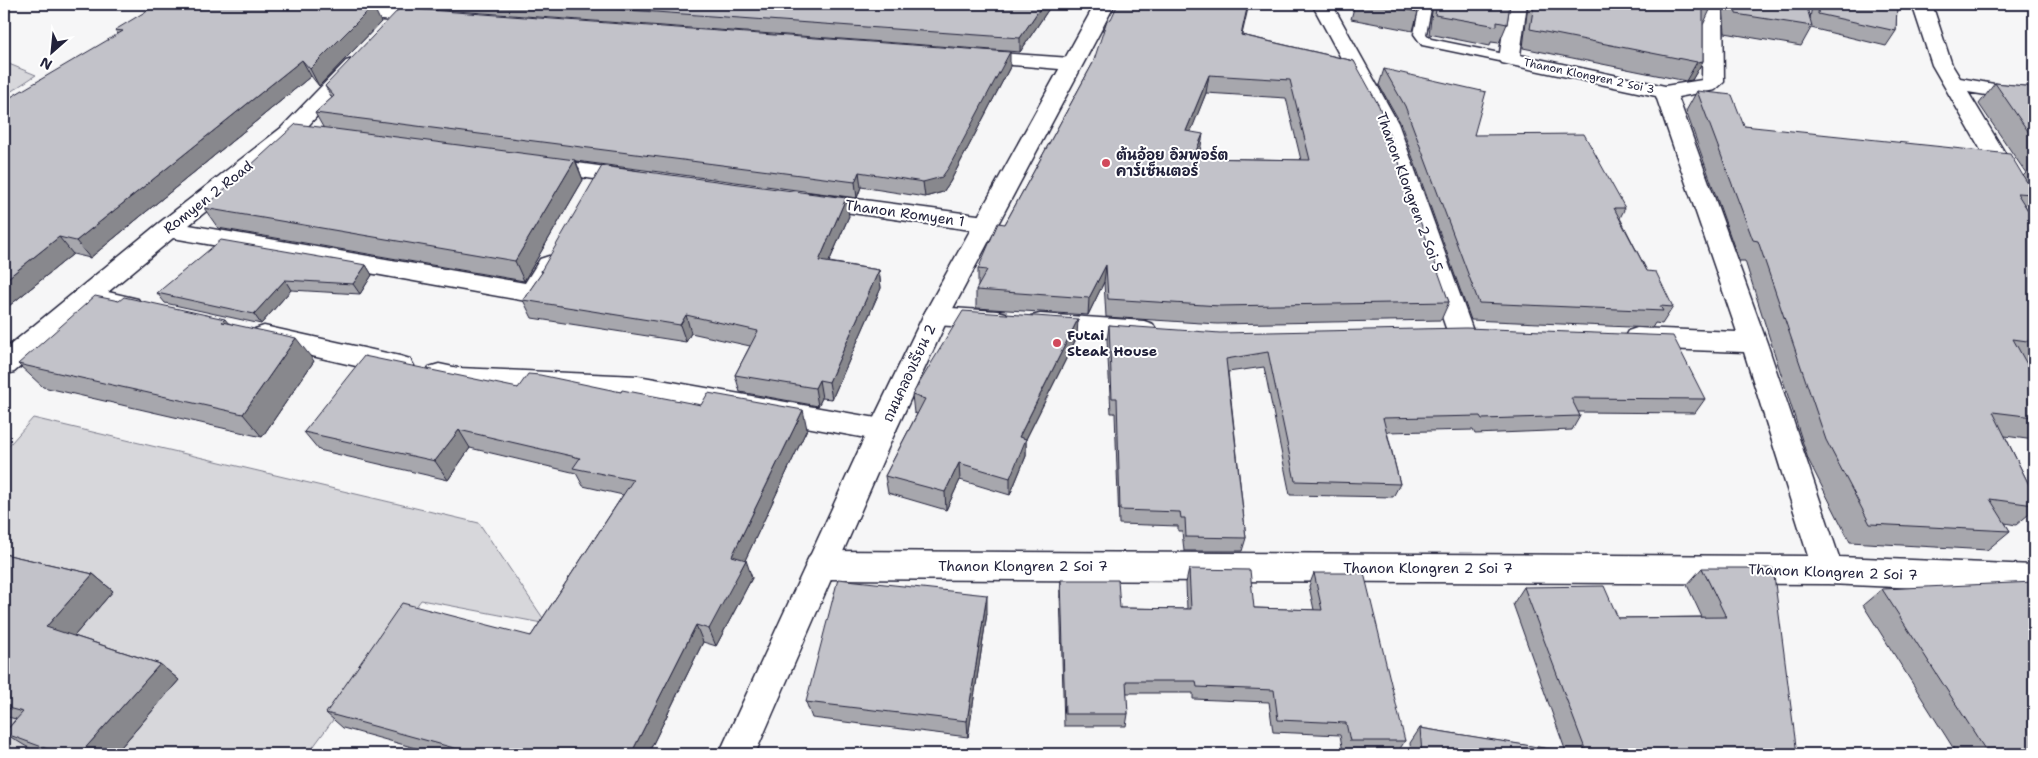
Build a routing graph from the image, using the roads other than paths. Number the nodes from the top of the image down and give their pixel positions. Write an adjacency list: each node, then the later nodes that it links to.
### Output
1 (1105, 4): 12 (street, ถนนคลองเรียน 2)
2 (1322, 4): 32 (street, Thanon Klongren 2 Soi 5)
3 (1426, 4): 11 (lane)
4 (1517, 4): 11 (street, Thanon Klongren 2 Soi 3)
5 (1713, 4): 14 (street, Thanon Klongren 2 Soi 3)
6 (1922, 4): 13 (street)
7 (322, 11): 8 (street)
8 (400, 15): 9 (street); 16 (street, Romyen 2 Road)
9 (450, 19)
10 (952, 56): 12 (street)
11 (1509, 59): 14 (street, Thanon Klongren 2 Soi 3)
12 (1070, 64): 24 (street, ถนนคลองเรียน 2)
13 (1952, 83): 15 (street); 23 (street)
14 (1665, 92): 34 (street)
15 (2034, 97)
16 (289, 133): 17 (street); 25 (street, Romyen 2 Road)
17 (318, 137)
18 (523, 163): 19 (street)
19 (601, 173): 20 (street); 22 (street)
20 (660, 181)
21 (788, 198): 24 (street, Thanon Romyen 1)
22 (586, 199)
23 (2034, 221)
24 (985, 224): 29 (street, ถนนคลองเรียน 2)
25 (168, 228): 26 (street); 27 (street, Romyen 2 Road)
26 (562, 242)
27 (86, 297): 28 (street); 35 (street, Romyen 2 Road)
28 (153, 311)
29 (936, 316): 31 (street); 36 (street, ถนนคลองเรียน 2)
30 (239, 330): 36 (street)
31 (1169, 332)
32 (1431, 332)
33 (1617, 338): 34 (street)
34 (1754, 343): 38 (street)
35 (4, 364)
36 (882, 430): 37 (street, ถนนคลองเรียน 2)
37 (821, 565): 38 (street, Thanon Klongren 2 Soi 7); 40 (street, ถนนคลองเรียน 2)
38 (1828, 570): 39 (street, Thanon Klongren 2 Soi 7)
39 (2034, 579)
40 (738, 754)

